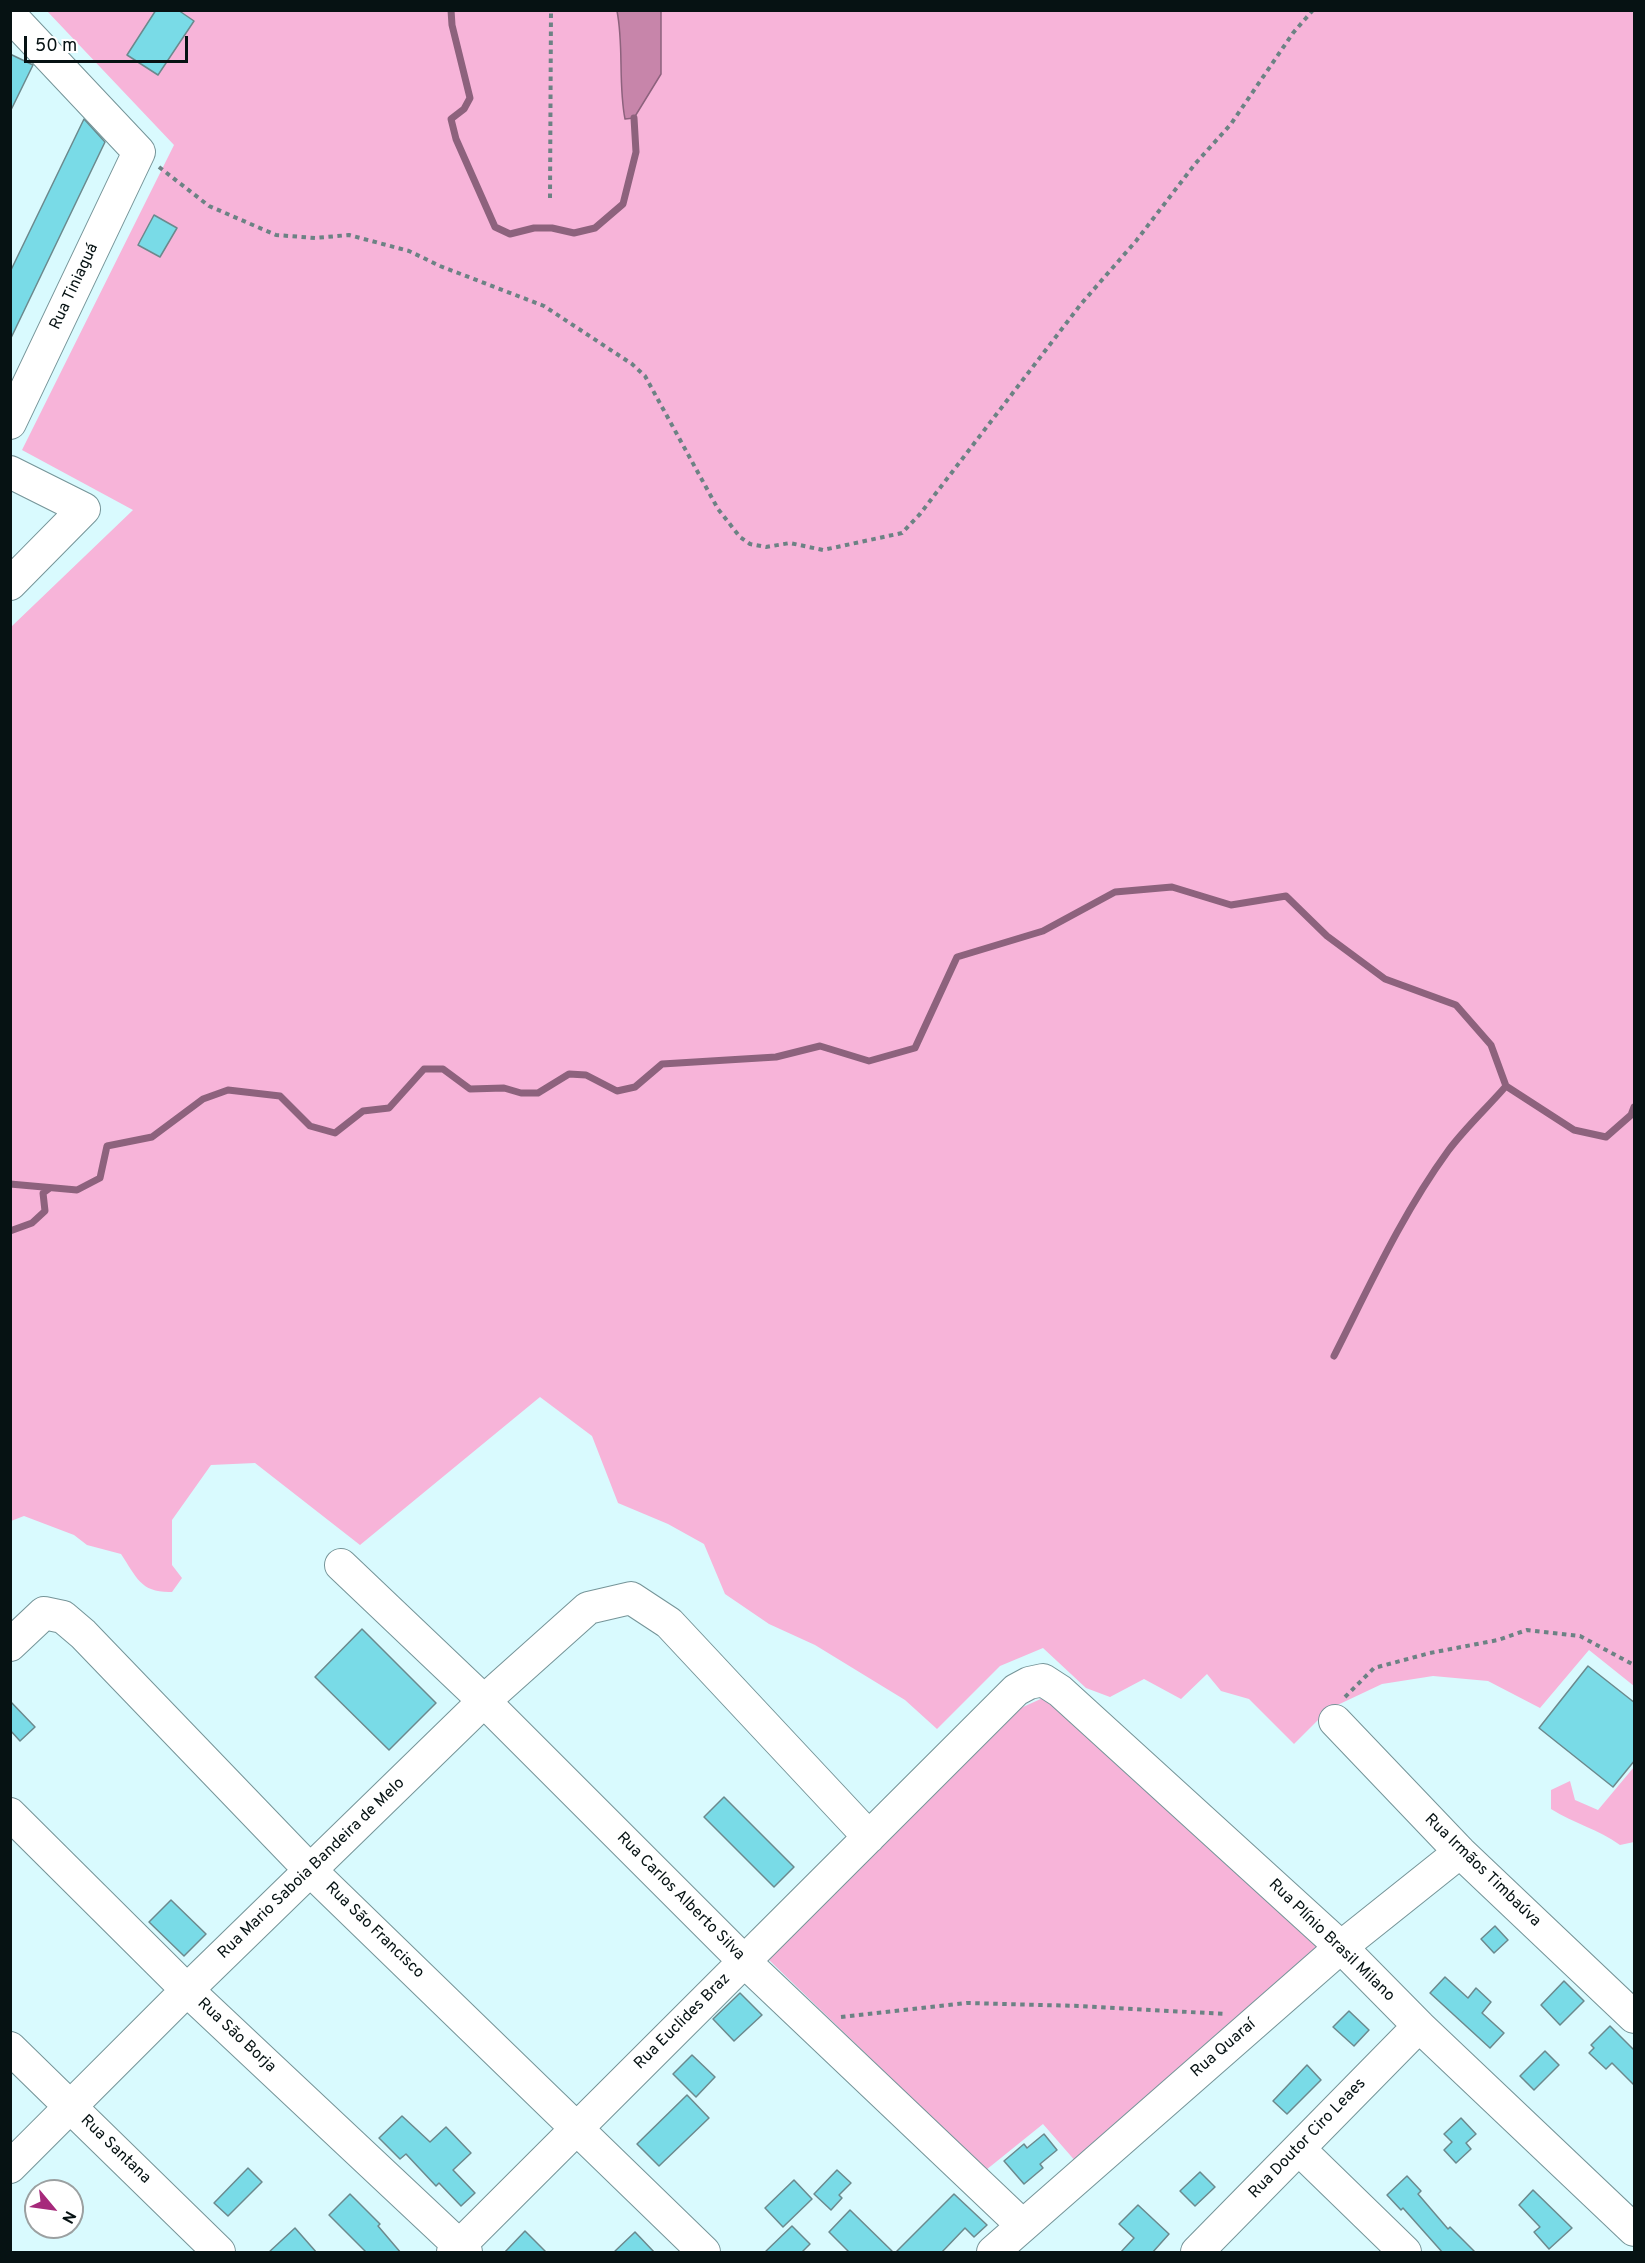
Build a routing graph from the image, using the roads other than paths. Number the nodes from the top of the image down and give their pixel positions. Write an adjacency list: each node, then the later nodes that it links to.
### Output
1 (10, 15): 2 (street, Rua Tiniaguá)
2 (10, 423)
3 (10, 472): 4 (street)
4 (10, 584)
5 (341, 1565): 8 (street, Rua Carlos Alberto Silva)
6 (10, 1645): 13 (street, Rua São Francisco)
7 (1016, 1690): 11 (street, Rua Euclides Braz); 14 (street, Rua Plínio Brasil Milano)
8 (484, 1701): 11 (street, Rua Mario Saboia Bandeira de Melo); 13 (street, Rua Mario Saboia Bandeira de Melo); 15 (street, Rua Carlos Alberto Silva)
9 (1335, 1721): 12 (street, Rua Irmãos Timbaúva)
10 (10, 1814): 16 (street, Rua São Borja)
11 (868, 1837): 15 (street, Rua Euclides Braz)
12 (1460, 1852): 14 (street, Rua Quaraí); 17 (street, Rua Irmãos Timbaúva)
13 (310, 1870): 16 (street, Rua Mario Saboia Bandeira de Melo); 21 (street, Rua São Francisco)
14 (1341, 1947): 18 (street, Rua Plínio Brasil Milano); 24 (street, Rua Quaraí)
15 (744, 1961): 21 (street, Rua Euclides Braz); 24 (street, Rua Carlos Alberto Silva)
16 (187, 1990): 20 (street, Rua Mario Saboia Bandeira de Melo); 26 (street, Rua São Borja)
17 (1635, 2017)
18 (1419, 2026): 22 (street, Rua Doutor Ciro Leaes); 25 (street, Rua Plínio Brasil Milano)
19 (10, 2048): 20 (street, Rua Santana)
20 (70, 2107): 23 (street, Rua Mario Saboia Bandeira de Melo); 27 (street, Rua Santana)
21 (578, 2127): 26 (street, Rua Euclides Braz); 28 (street, Rua São Francisco)
22 (1299, 2149): 30 (street, Rua Doutor Ciro Leaes); 31 (street)
23 (10, 2167)
24 (1022, 2225): 29 (street, Rua Quaraí)
25 (1635, 2230)
26 (460, 2250)
27 (219, 2253)
28 (704, 2253)
29 (993, 2253)
30 (1197, 2253)
31 (1405, 2253)

